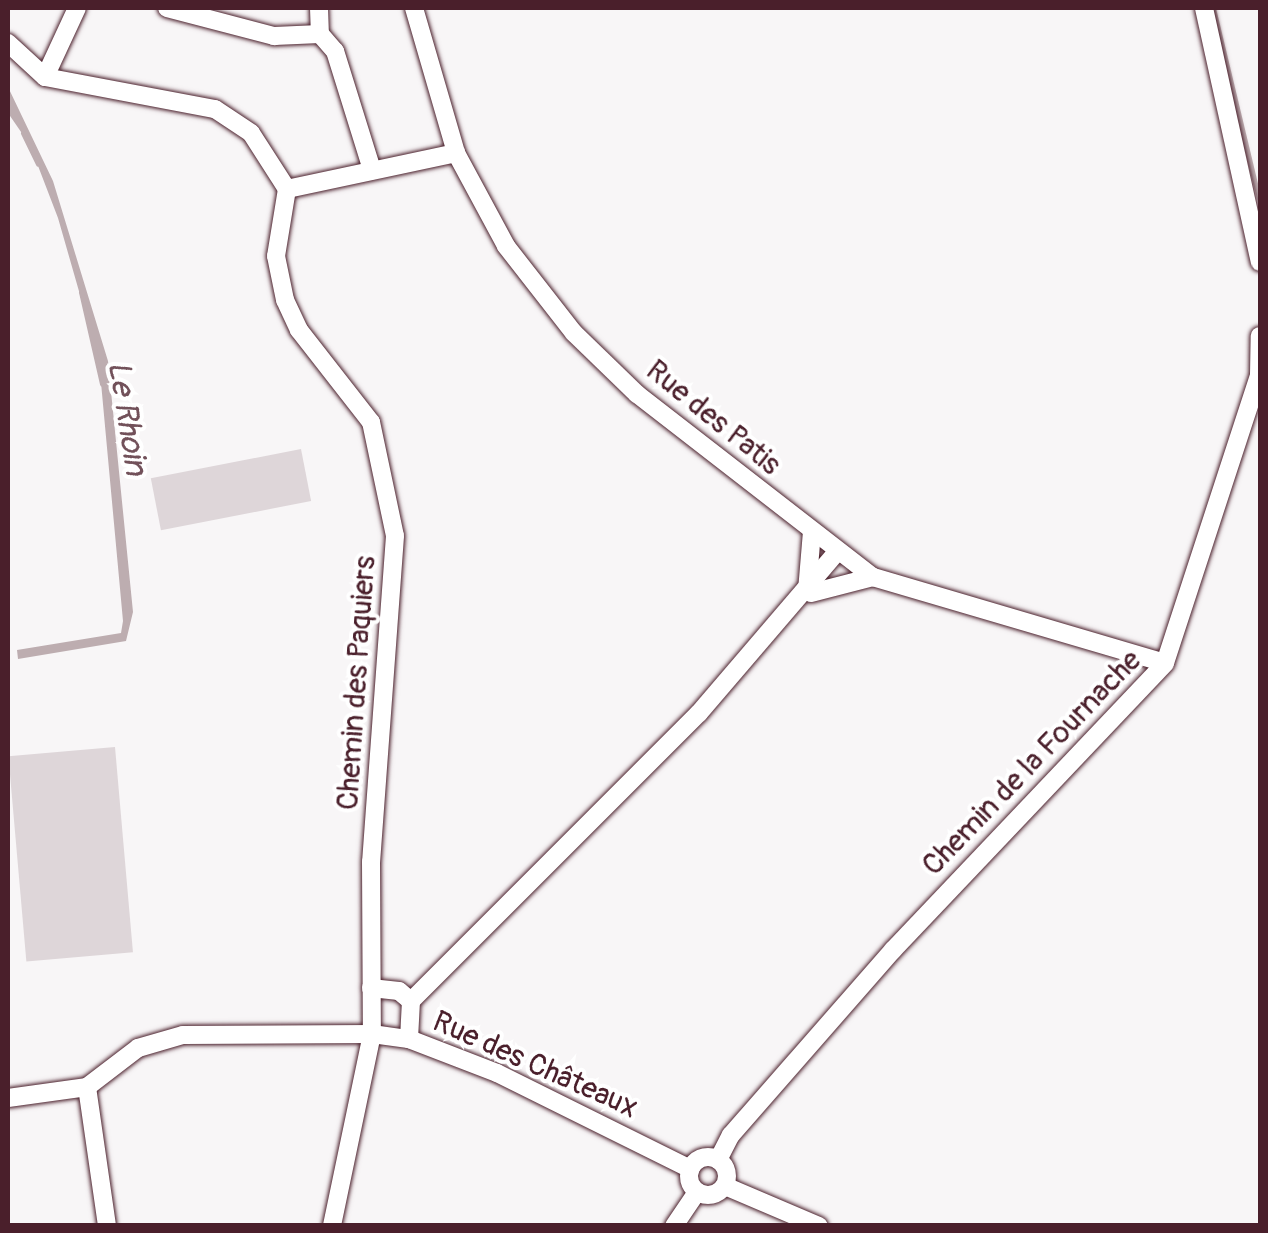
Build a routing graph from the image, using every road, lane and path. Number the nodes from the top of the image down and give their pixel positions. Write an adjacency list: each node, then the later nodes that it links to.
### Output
1 (78, 8): 8 (street)
2 (167, 8): 6 (street)
3 (319, 8): 6 (street)
4 (414, 8): 9 (street, Rue des Patis)
5 (1204, 8): 12 (street)
6 (320, 34): 10 (street)
7 (8, 43): 8 (street)
8 (44, 78): 11 (street)
9 (456, 153): 10 (street); 14 (street, Rue des Patis)
10 (372, 170): 11 (street)
11 (287, 189): 19 (street, Chemin des Paquiers)
12 (1260, 262)
13 (1260, 336): 18 (street, Chemin de la Fournache)
14 (812, 532): 15 (street, Rue des Patis); 17 (street)
15 (836, 553): 16 (street, Rue des Patis); 17 (street)
16 (873, 577): 17 (street); 18 (street, Rue des Patis)
17 (805, 596): 20 (street)
18 (1165, 663): 25 (street, Chemin de la Fournache)
19 (372, 988): 20 (street); 21 (street, Chemin des Paquiers)
20 (411, 1001): 22 (street)
21 (372, 1034): 22 (street, Rue des Châteaux); 23 (street, Rue des Châteaux); 30 (street, Chemin des Paquiers)
22 (409, 1038): 26 (street, Rue des Châteaux)
23 (86, 1088): 24 (street); 29 (street)
24 (8, 1098)
25 (718, 1160): 26 (street); 27 (street)
26 (690, 1169): 28 (street)
27 (725, 1186): 28 (street); 32 (street)
28 (698, 1192): 31 (street)
29 (108, 1226)
30 (332, 1226)
31 (674, 1226)
32 (818, 1226)

